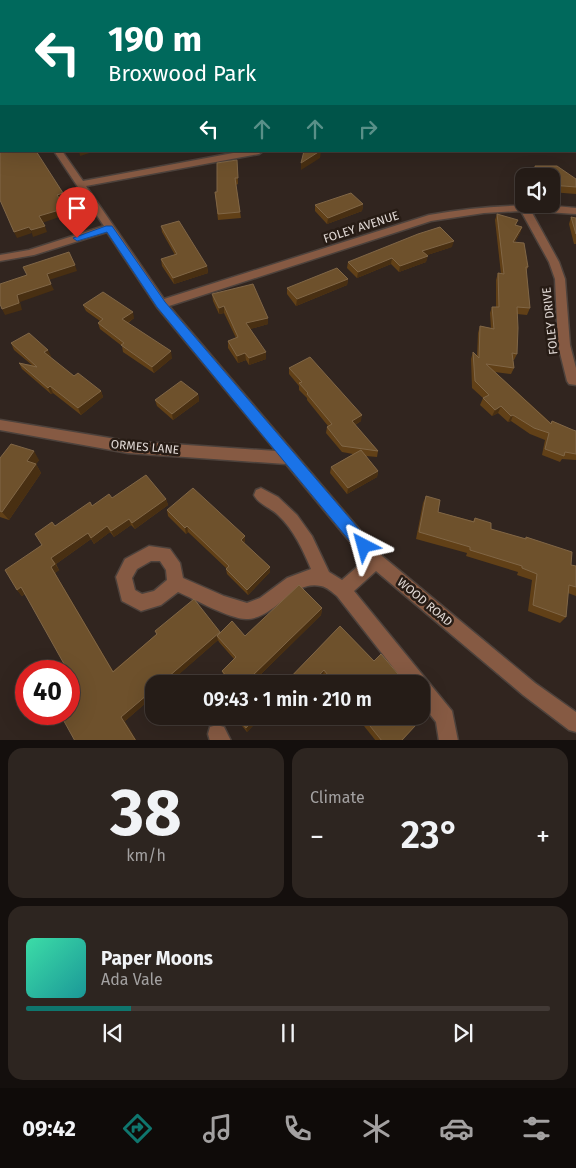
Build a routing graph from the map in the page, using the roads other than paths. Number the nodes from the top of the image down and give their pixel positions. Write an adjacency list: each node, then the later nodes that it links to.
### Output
1 (59, 152): 3 (street, WOOD ROAD)
2 (254, 152): 3 (street)
3 (80, 184): 8 (street, WOOD ROAD)
4 (515, 208): 10 (street, FOLEY AVENUE)
5 (560, 210): 6 (street, FOLEY AVENUE)
6 (576, 211)
7 (527, 213): 11 (street, FOLEY DRIVE)
8 (109, 228): 9 (street); 10 (street, WOOD ROAD)
9 (0, 258)
10 (161, 304): 13 (street, WOOD ROAD)
11 (573, 381)
12 (0, 426): 13 (street, ORMES LANE)
13 (291, 458): 15 (street, WOOD ROAD)
14 (261, 494): 16 (street)
15 (376, 561): 18 (street); 21 (street, WOOD ROAD)
16 (323, 578): 17 (street); 18 (street)
17 (175, 583)
18 (342, 590): 19 (street)
19 (411, 675)
20 (430, 699): 22 (street)
21 (576, 723)
22 (449, 740)

